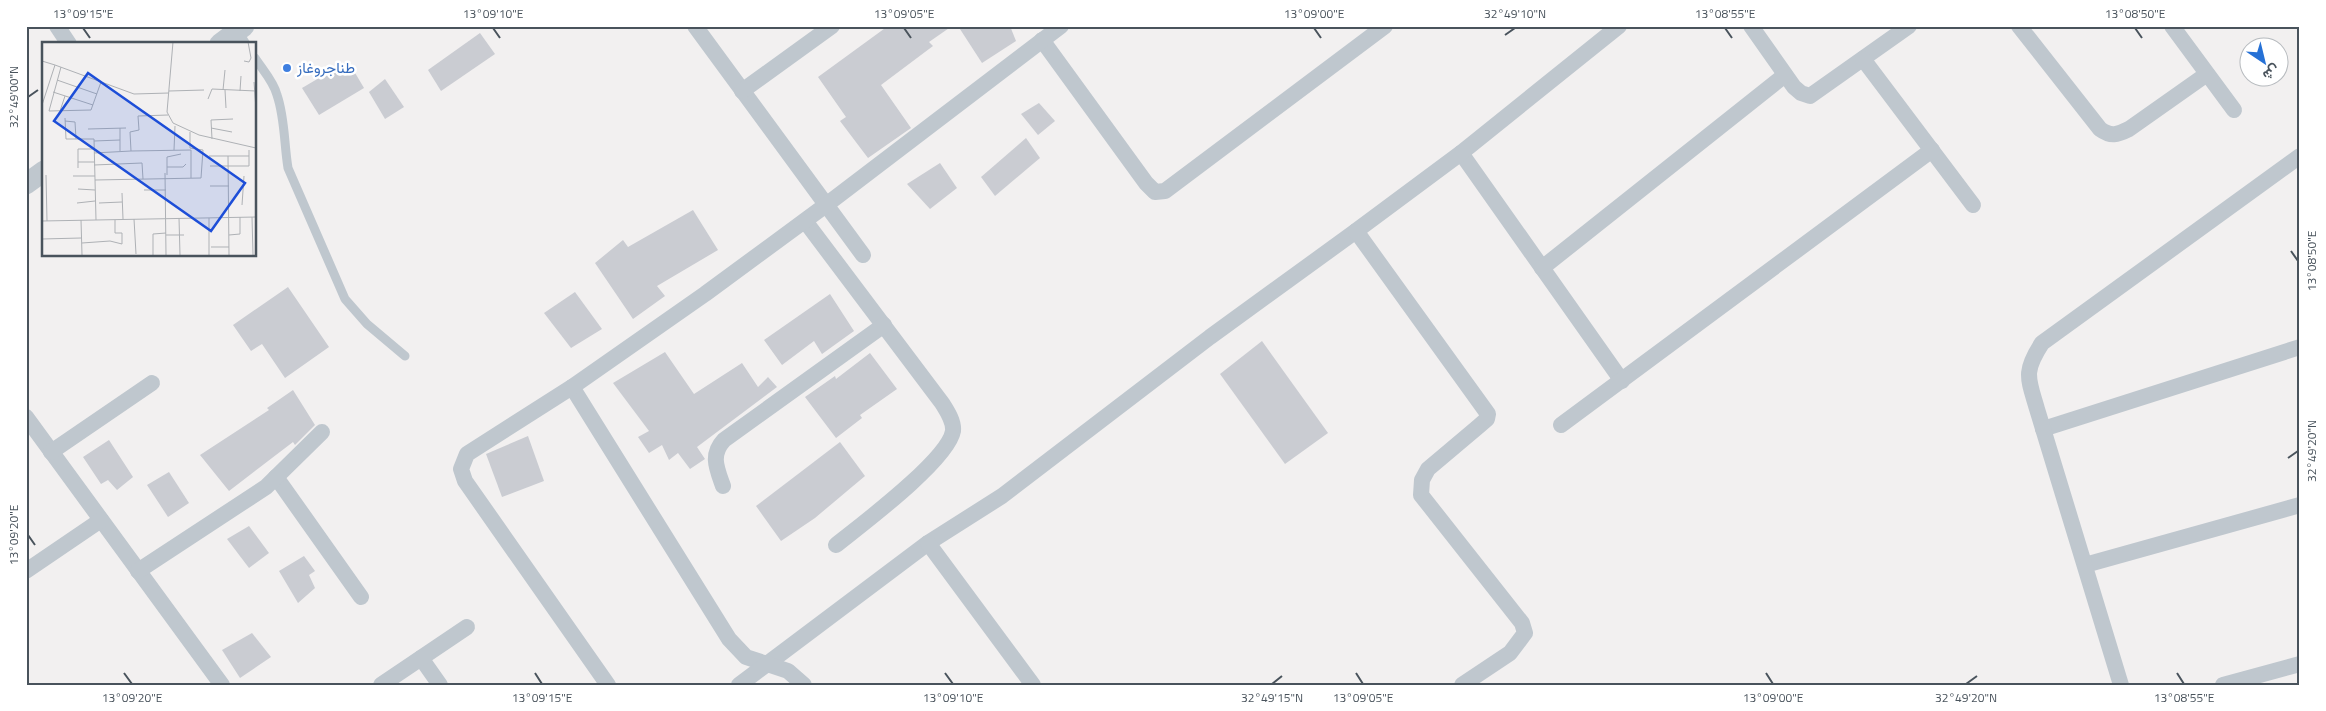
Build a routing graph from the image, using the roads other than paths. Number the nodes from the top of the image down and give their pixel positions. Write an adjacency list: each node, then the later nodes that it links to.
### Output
1 (57, 26): 13 (street)
2 (695, 26): 19 (street)
3 (832, 26): 19 (street)
4 (1061, 26): 12 (street)
5 (1385, 26): 12 (street)
6 (1619, 26): 22 (street)
7 (1751, 26): 18 (street)
8 (1909, 26): 15 (street)
9 (2019, 26): 17 (street)
10 (2172, 26): 17 (street)
11 (243, 34): 14 (street)
12 (1042, 40): 26 (street)
13 (68, 42)
14 (225, 42)
15 (1863, 59): 18 (street); 21 (street)
16 (256, 60): 34 (lane)
17 (2207, 74): 20 (street)
18 (1786, 75): 31 (street)
19 (742, 92): 26 (street)
20 (2234, 110)
21 (1932, 150): 27 (street); 35 (street)
22 (1461, 153): 29 (street); 31 (street)
23 (2300, 156): 40 (street)
24 (42, 172): 25 (street)
25 (26, 184)
26 (826, 205): 28 (street); 30 (street)
27 (1973, 205)
28 (805, 220): 32 (street); 37 (street)
29 (1356, 231): 47 (street); 64 (street)
30 (863, 255)
31 (1542, 268): 35 (street)
32 (884, 325): 44 (street); 48 (street)
33 (2300, 347): 40 (street)
34 (405, 356)
35 (1622, 381): 39 (street)
36 (152, 383): 42 (street)
37 (572, 387): 55 (street); 60 (street)
38 (26, 418): 42 (street)
39 (1561, 425)
40 (2043, 429): 49 (street)
41 (322, 432): 43 (street)
42 (51, 452): 46 (street)
43 (276, 478): 51 (street); 52 (street)
44 (723, 486)
45 (2300, 505): 49 (street)
46 (101, 520): 50 (street); 51 (street)
47 (928, 543): 55 (street); 63 (street)
48 (836, 545)
49 (2085, 565): 65 (street)
50 (26, 571)
51 (138, 571): 57 (street)
52 (361, 596)
53 (467, 627): 54 (street)
54 (421, 658): 58 (street); 59 (street)
55 (767, 664): 61 (street); 62 (street)
56 (2300, 664): 66 (street)
57 (222, 685)
58 (381, 685)
59 (440, 685)
60 (608, 685)
61 (739, 685)
62 (804, 685)
63 (1034, 685)
64 (1462, 685)
65 (2121, 685)
66 (2223, 685)

